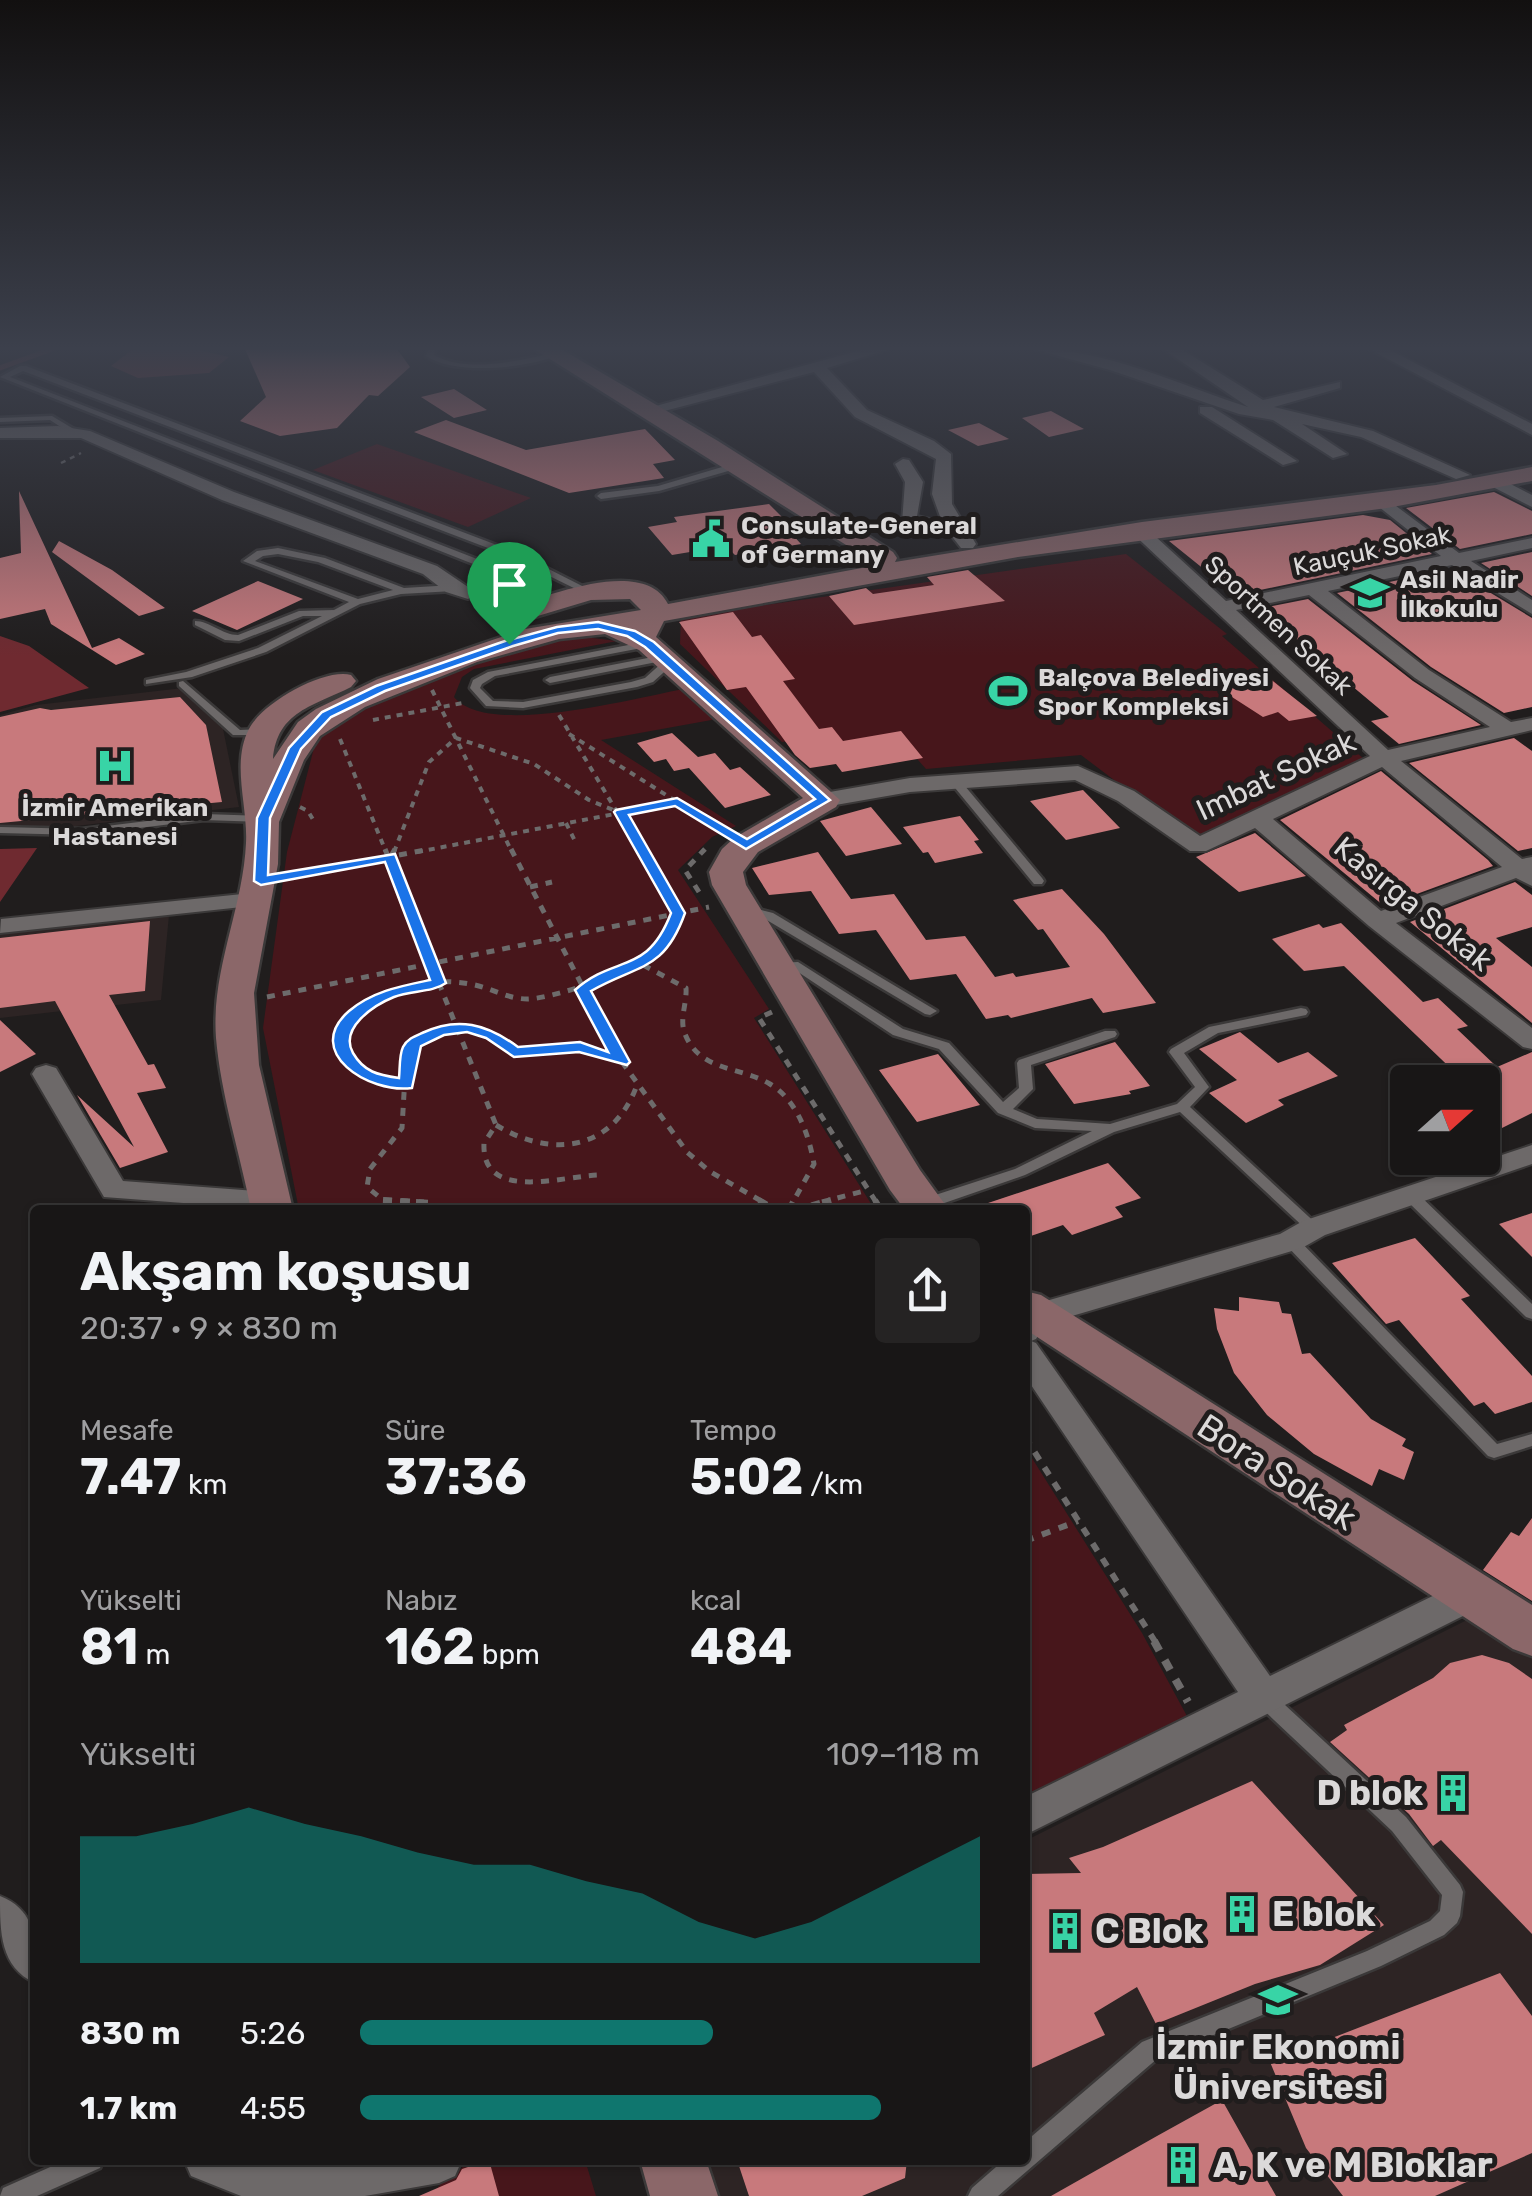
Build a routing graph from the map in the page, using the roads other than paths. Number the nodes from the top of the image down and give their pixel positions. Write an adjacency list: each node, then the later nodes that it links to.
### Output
1 (122, 451): 30 (street)
2 (194, 451): 26 (lane)
3 (242, 451): 26 (lane)
4 (716, 451): 13 (main road)
5 (939, 451): 22 (street)
6 (1276, 451): 10 (street)
7 (1334, 451): 9 (street)
8 (1408, 451): 15 (street)
9 (1339, 454)
10 (1290, 460)
11 (1532, 460): 15 (main road)
12 (903, 464): 22 (street)
13 (738, 465): 17 (lane); 20 (main road)
14 (1532, 474): 16 (main road)
15 (1462, 475): 22 (main road)
16 (1498, 482): 18 (main road); 19 (street)
17 (601, 496)
18 (1380, 499): 21 (main road); 25 (street)
19 (1532, 502)
20 (799, 504): 24 (main road); 27 (main road)
21 (1138, 530): 27 (main road); 33 (street, Sportmen Sokak)
22 (961, 537): 24 (main road)
23 (1532, 543): 25 (street, Kauçuk Sokak)
24 (884, 558): 27 (main road)
25 (1454, 558): 28 (street, Kauçuk Sokak); 34 (street)
26 (527, 560): 31 (lane)
27 (858, 569): 39 (main road)
28 (1313, 588): 33 (street, Kauçuk Sokak); 45 (street)
29 (402, 590): 30 (lane); 32 (lane); 32 (lane)
30 (469, 593): 36 (street)
31 (581, 596): 36 (main road); 38 (main road); 39 (main road)
32 (357, 602): 35 (lane)
33 (1224, 607): 47 (street, Sportmen Sokak)
34 (1532, 608)
35 (336, 612): 37 (lane); 42 (lane)
36 (520, 613): 46 (main road)
37 (198, 623)
38 (598, 626): 39 (main road); 50 (main road)
39 (653, 634): 40 (lane); 41 (lane); 44 (lane); 49 (main road)
40 (540, 665): 41 (lane); 44 (lane)
41 (550, 680): 44 (lane)
42 (150, 682)
43 (183, 684): 46 (lane)
44 (559, 703)
45 (1523, 730): 47 (street, Imbat Sokak)
46 (262, 732): 50 (main road)
47 (1384, 758): 51 (street, Imbat Sokak); 53 (street, Sportmen Sokak)
48 (954, 781): 49 (street, Imbat Sokak); 51 (street, Imbat Sokak); 54 (lane)
49 (824, 800): 56 (main road)
50 (276, 810): 52 (lane); 55 (main road)
51 (1255, 816): 57 (street, Kasırga Sokak)
52 (0, 830)
53 (1527, 870): 57 (street)
54 (1038, 881)
55 (257, 890): 58 (street); 72 (main road)
56 (724, 907): 59 (main road); 60 (lane)
57 (1378, 921): 63 (street, Kasırga Sokak)
58 (1, 926)
59 (776, 967): 66 (lane); 70 (main road)
60 (930, 1011)
61 (1300, 1012): 65 (lane)
62 (1110, 1034): 66 (lane)
63 (1532, 1041)
64 (46, 1074): 71 (street)
65 (1182, 1107): 67 (lane); 73 (lane)
66 (1003, 1110): 67 (lane)
67 (1109, 1128): 70 (lane)
68 (1532, 1154): 69 (street)
69 (1411, 1196): 73 (street); 74 (lane)
70 (919, 1198)
71 (261, 1205)
72 (271, 1205)
73 (1303, 1234): 75 (street); 78 (lane)
74 (1532, 1313)
75 (1030, 1325)
76 (1030, 1328): 79 (main road, Bora Sokak)
77 (1030, 1331): 81 (street)
78 (1532, 1440)
79 (1470, 1596): 80 (main road, Bora Sokak); 81 (street)
80 (1532, 1633)
81 (1264, 1698): 82 (street); 85 (lane)
82 (1030, 1815)
83 (0, 1916): 84 (street)
84 (30, 1955)
85 (1030, 2152)
86 (81, 2165): 92 (lane)
87 (214, 2165): 91 (street)
88 (410, 2165): 91 (street)
89 (675, 2165): 93 (main road)
90 (1015, 2165): 94 (lane)
91 (248, 2188)
92 (11, 2196)
93 (684, 2196)
94 (980, 2196)

